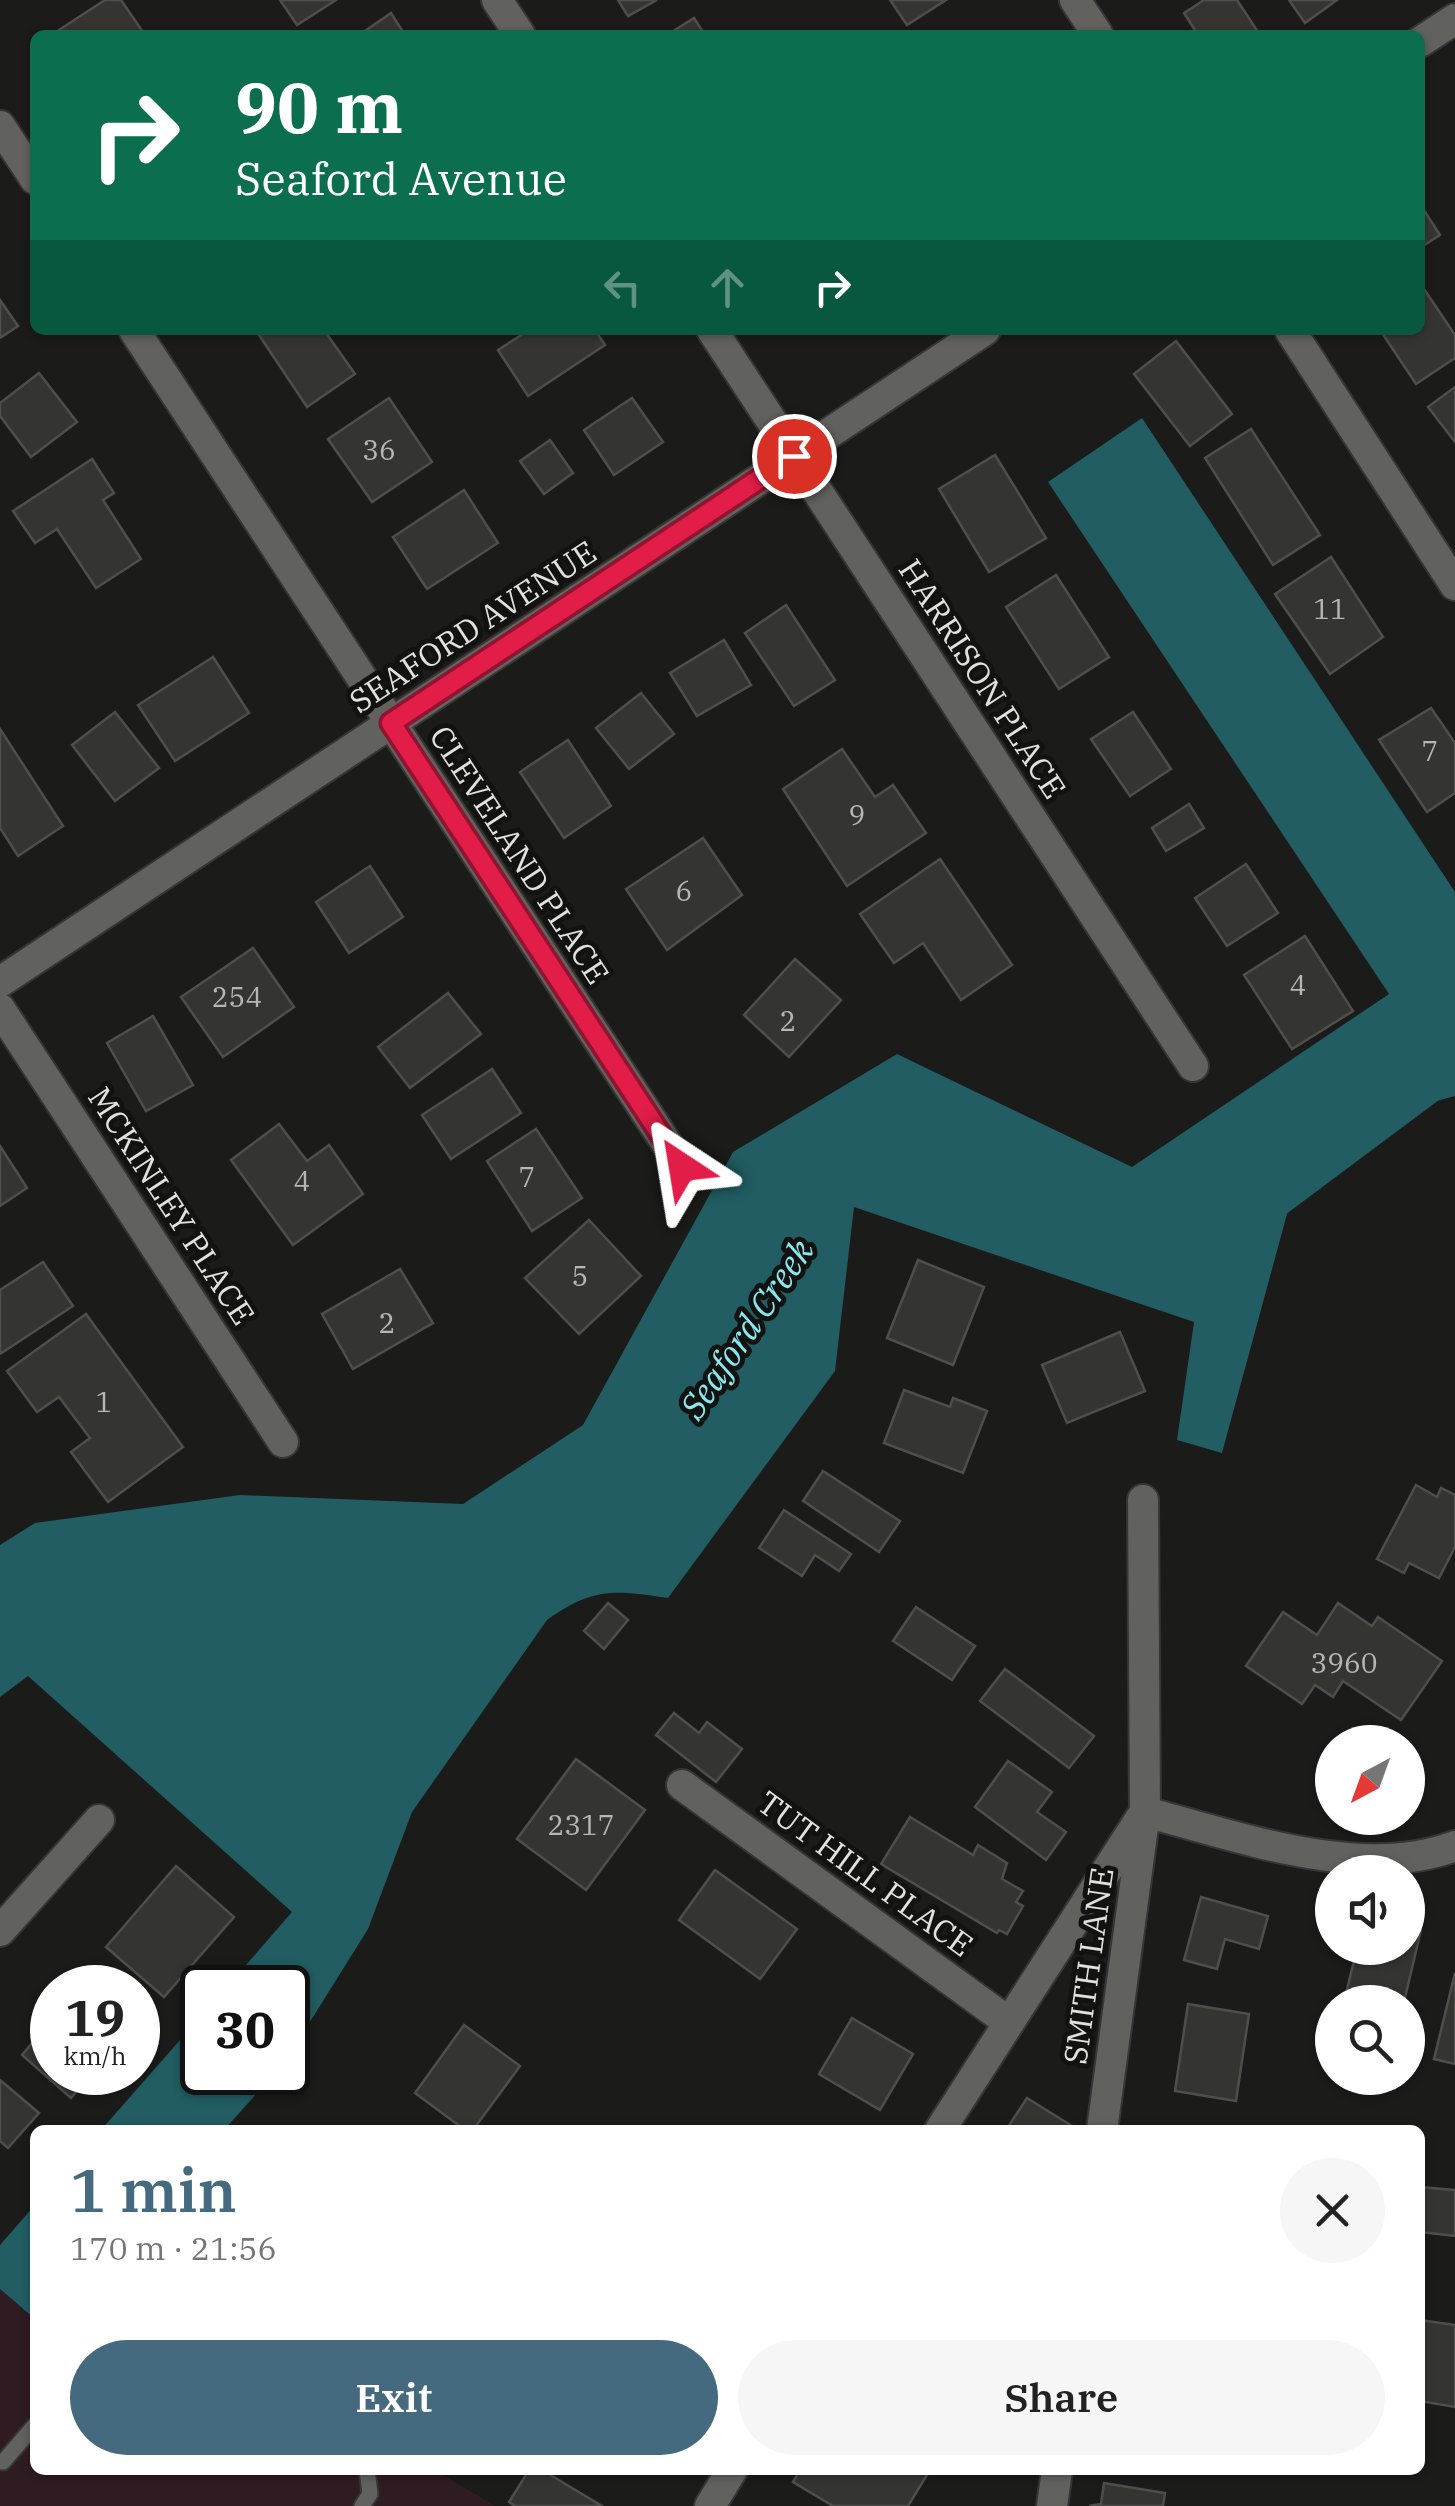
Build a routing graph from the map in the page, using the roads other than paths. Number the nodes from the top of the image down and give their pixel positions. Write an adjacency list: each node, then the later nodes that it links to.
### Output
1 (497, 0): 4 (street)
2 (1076, 0): 5 (street)
3 (1455, 19): 6 (street)
4 (517, 30)
5 (1095, 30)
6 (1425, 39)
7 (0, 126): 8 (street)
8 (30, 171)
9 (137, 335): 15 (street, CLEVELAND PLACE)
10 (715, 335): 13 (street, HARRISON PLACE)
11 (977, 335): 13 (street, SEAFORD AVENUE)
12 (1293, 335): 14 (street)
13 (794, 456): 15 (street, SEAFORD AVENUE); 18 (street, HARRISON PLACE)
14 (1455, 585)
15 (391, 723): 16 (street, SEAFORD AVENUE); 19 (street, CLEVELAND PLACE)
16 (0, 982)
17 (0, 1008): 20 (street, MCKINLEY PLACE)
18 (1194, 1066)
19 (682, 1167)
20 (283, 1442)
21 (1143, 1500): 23 (street, SMITH LANE)
22 (682, 1785): 27 (street, TUT HILL PLACE)
23 (1144, 1812): 25 (street); 27 (street); 29 (street, SMITH LANE)
24 (100, 1820): 26 (street)
25 (1455, 1846)
26 (0, 1931)
27 (1008, 2021): 28 (street)
28 (943, 2125)
29 (1103, 2125)
30 (30, 2431): 31 (lane)
31 (3, 2462)
32 (368, 2475): 35 (lane)
33 (729, 2475): 36 (street)
34 (1056, 2475): 37 (street)
35 (362, 2506)
36 (710, 2506)
37 (1052, 2506)

